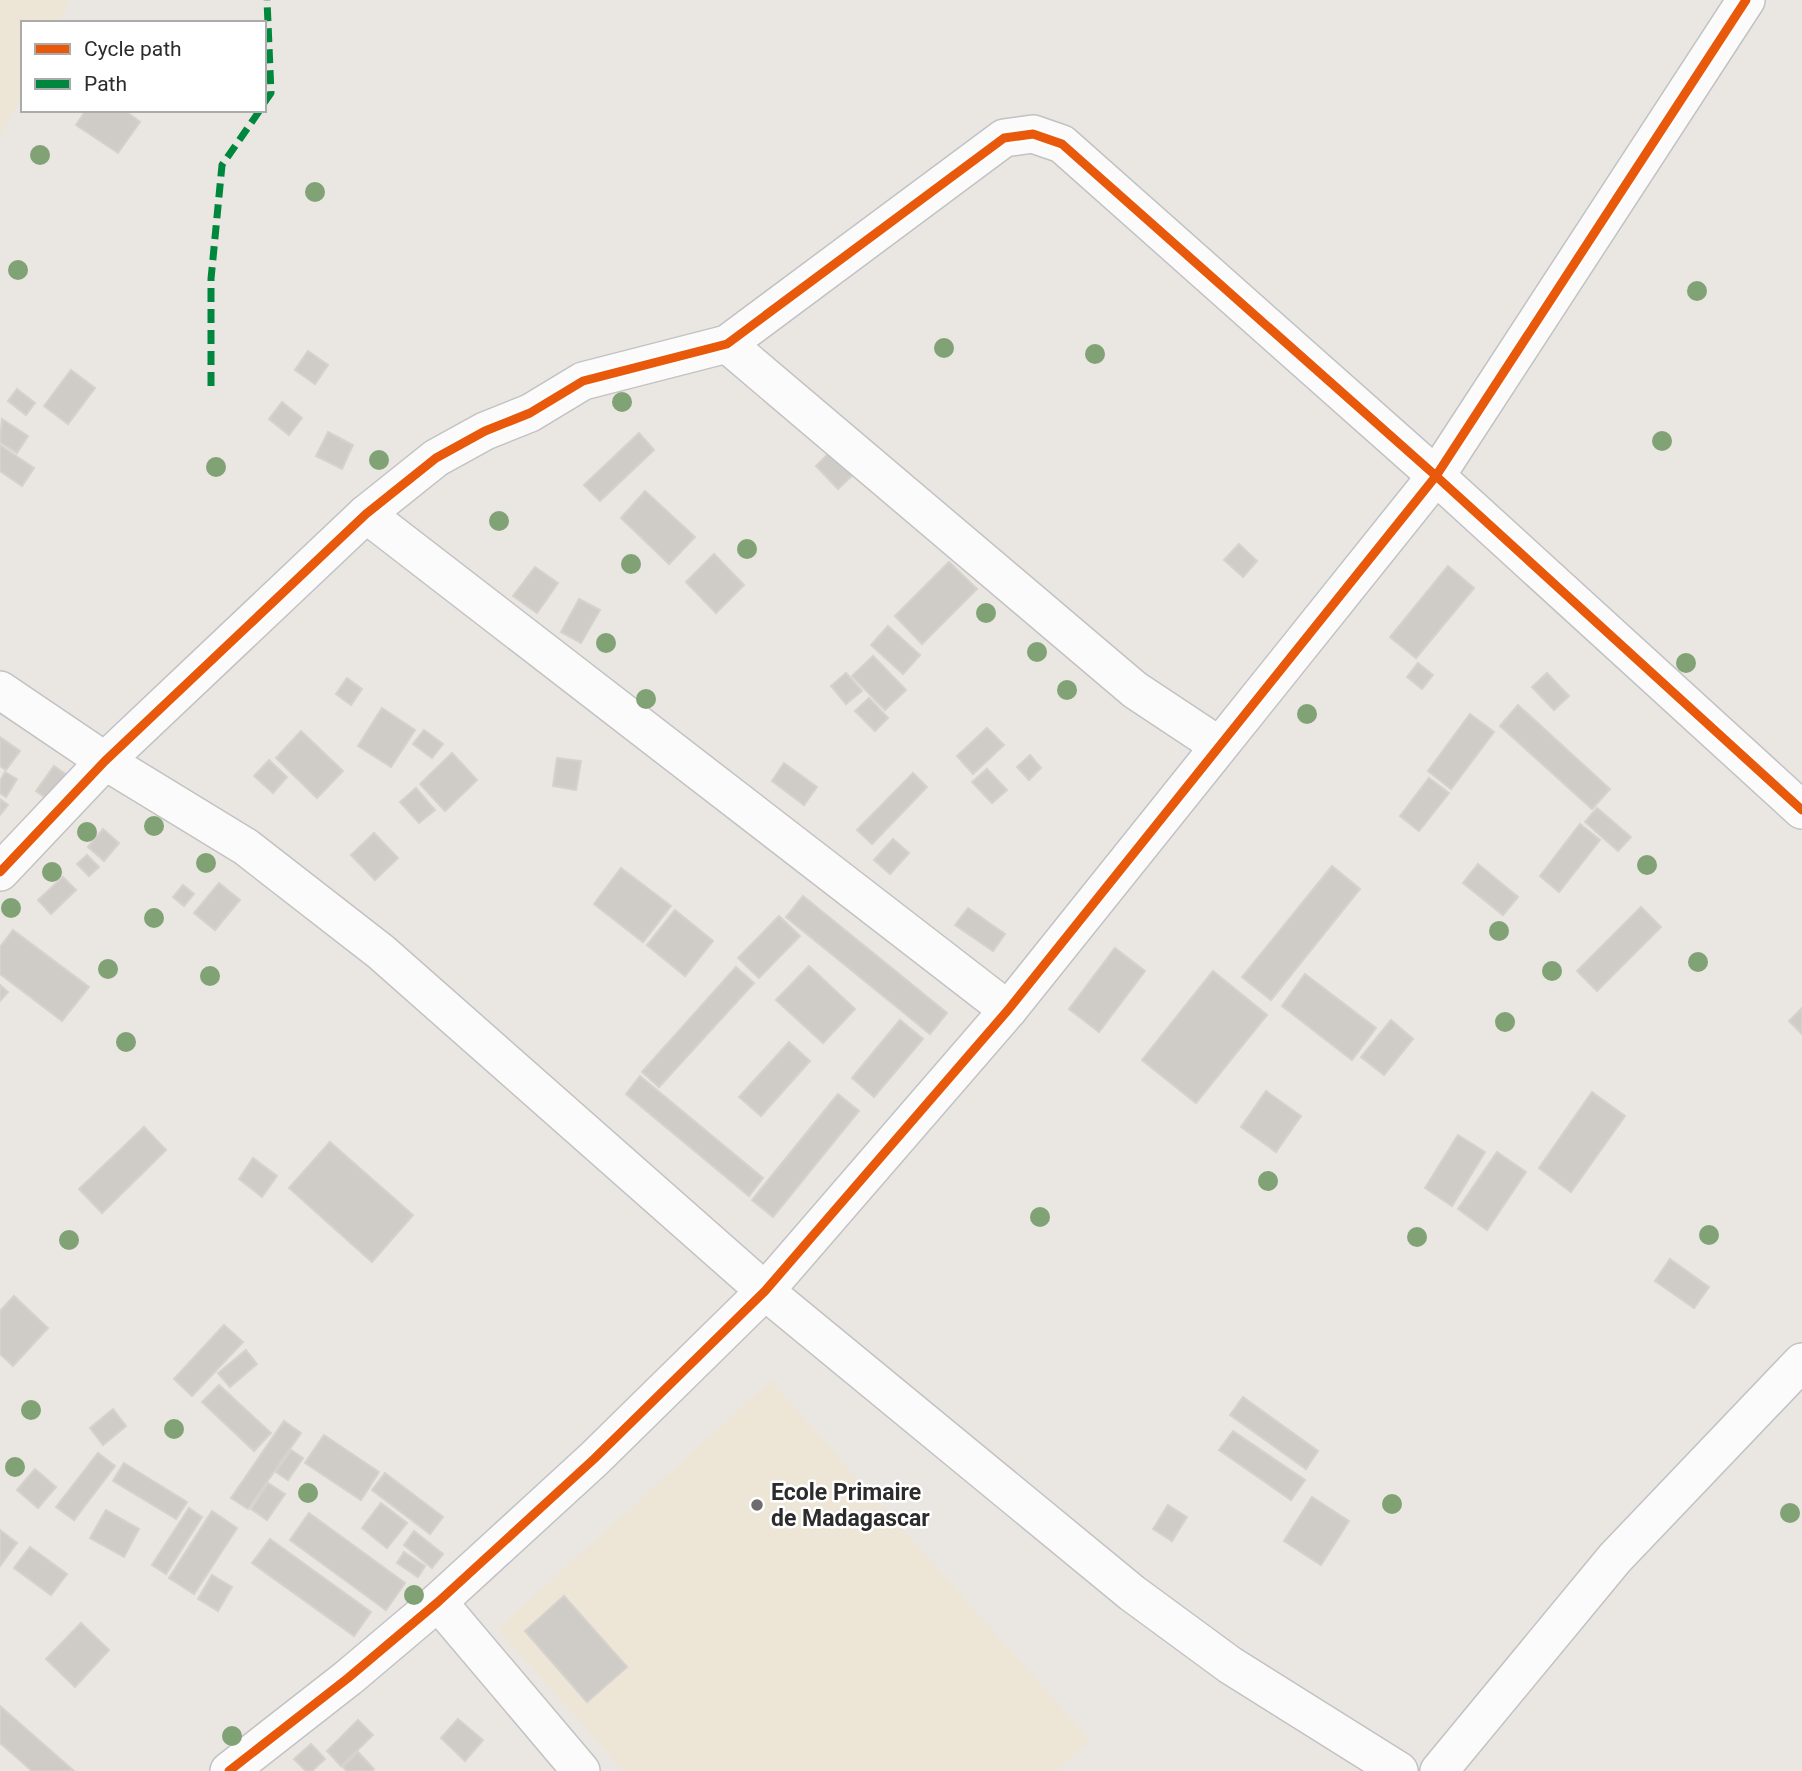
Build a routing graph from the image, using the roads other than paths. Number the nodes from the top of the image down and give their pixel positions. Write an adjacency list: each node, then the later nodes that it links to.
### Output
1 (1746, 0): 3 (street)
2 (727, 344): 3 (street); 4 (street); 6 (street)
3 (1436, 476): 6 (street); 8 (street)
4 (366, 514): 7 (street); 10 (street)
5 (0, 690): 7 (street)
6 (1218, 745): 10 (street)
7 (104, 761): 9 (street); 11 (street)
8 (1802, 810)
9 (0, 872)
10 (1008, 1010): 11 (street)
11 (765, 1290): 13 (street); 16 (street)
12 (1802, 1362): 17 (street)
13 (438, 1602): 14 (street); 15 (street)
14 (229, 1771)
15 (581, 1771)
16 (1399, 1771)
17 (1439, 1771)

